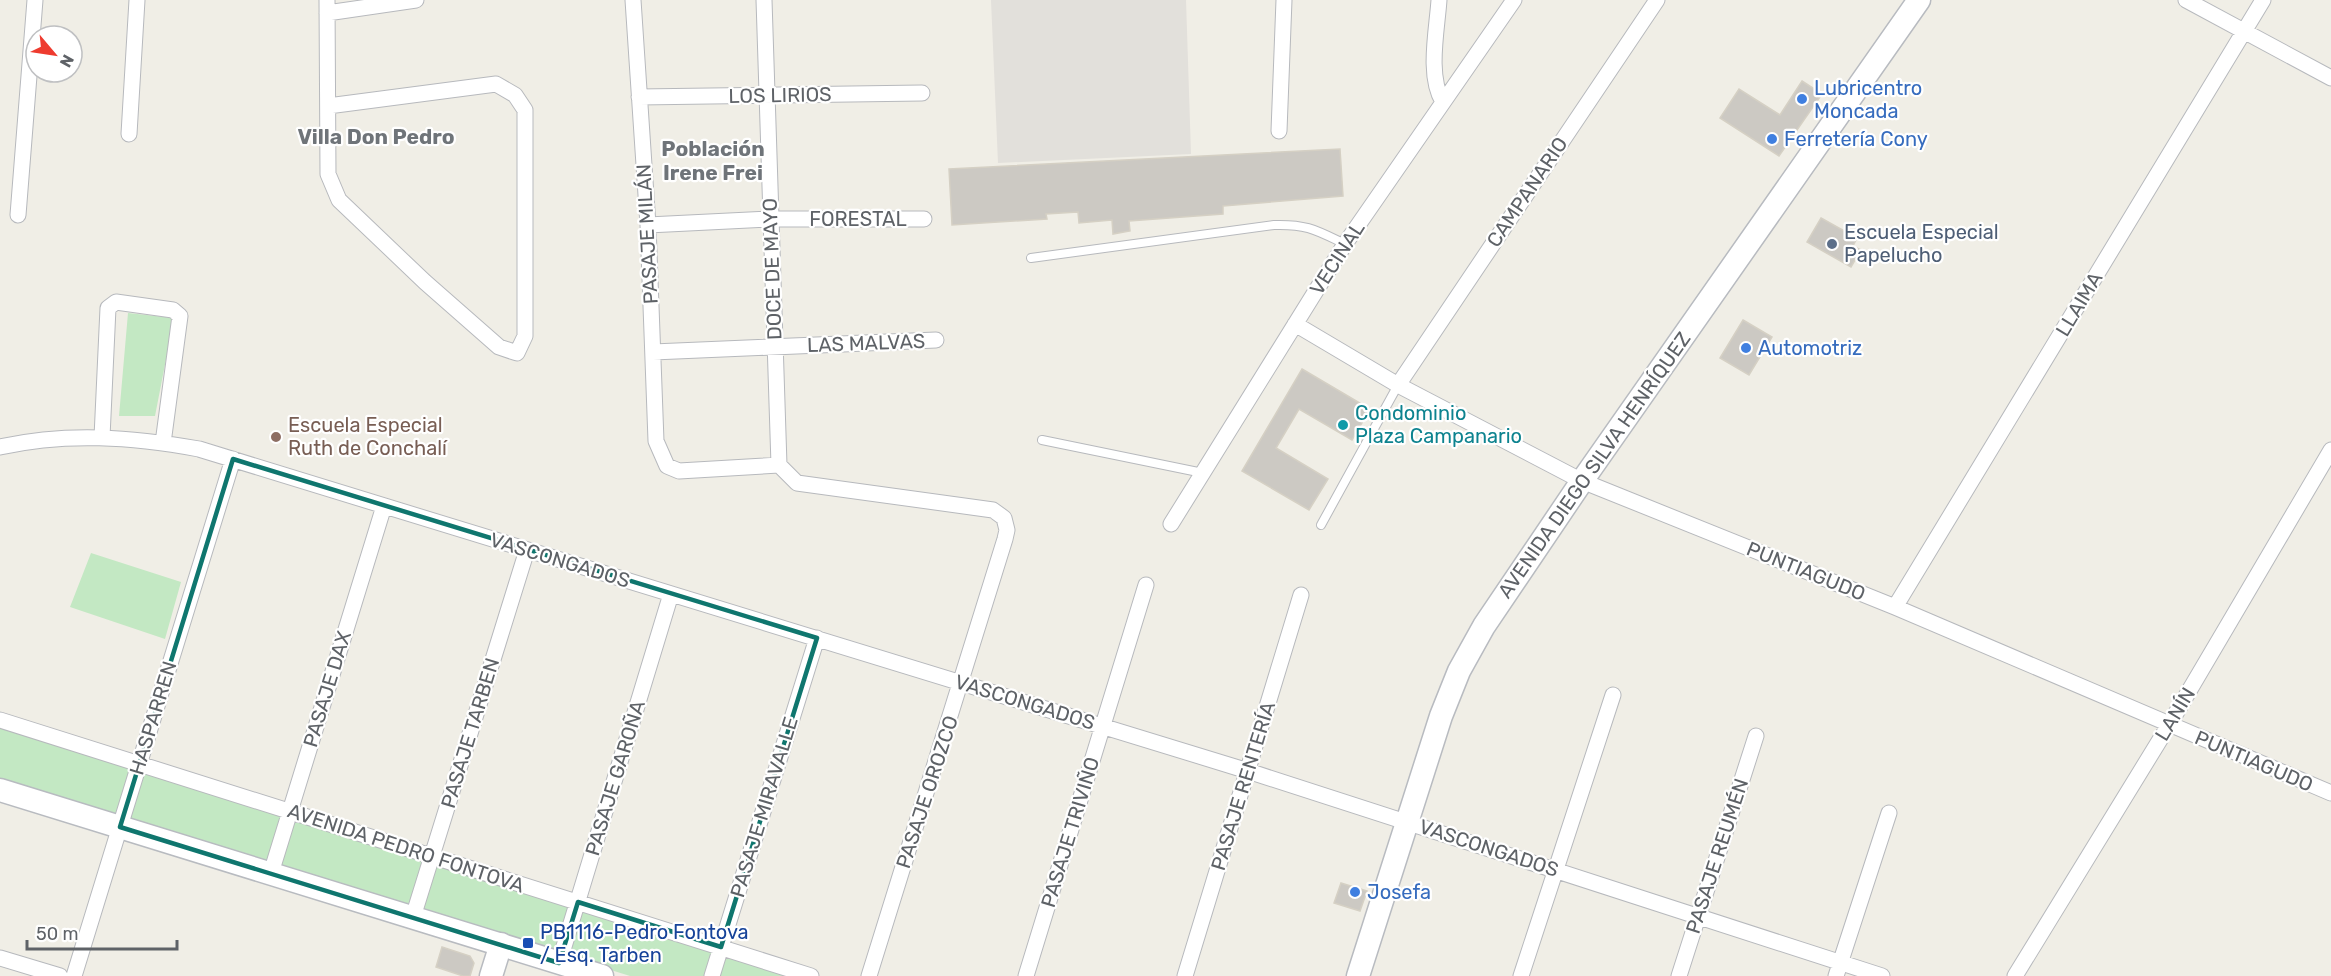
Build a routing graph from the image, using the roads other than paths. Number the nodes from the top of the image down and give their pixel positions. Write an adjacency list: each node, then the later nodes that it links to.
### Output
1 (35, 0): 23 (street)
2 (137, 0): 22 (street)
3 (416, 0): 13 (street)
4 (633, 0): 18 (street, PASAJE MILÁN)
5 (764, 0): 17 (street, DOCE DE MAYO)
6 (1284, 0): 21 (street)
7 (1439, 0): 19 (street)
8 (1514, 0): 19 (street, VECINAL)
9 (1657, 0): 33 (street, CAMPANARIO)
10 (2263, 0): 14 (street, LLAIMA)
11 (1920, 1): 42 (main road, AVENIDA DIEGO SILVA HENRÍQUEZ)
12 (2190, 1): 14 (street)
13 (327, 7): 20 (street)
14 (2245, 31): 15 (street); 50 (street, LLAIMA)
15 (2331, 78)
16 (922, 93): 17 (street, LOS LIRIOS)
17 (767, 95): 18 (street, LOS LIRIOS); 24 (street, DOCE DE MAYO)
18 (639, 97): 26 (street, PASAJE MILÁN)
19 (1443, 102): 27 (street, VECINAL)
20 (328, 106): 20 (street)
21 (1279, 131)
22 (129, 134)
23 (18, 215)
24 (771, 219): 25 (street, FORESTAL); 26 (street, FORESTAL); 31 (street, DOCE DE MAYO)
25 (924, 219)
26 (648, 225): 32 (street, PASAJE MILÁN)
27 (1345, 244): 28 (lane); 29 (street, VECINAL)
28 (1031, 258)
29 (1295, 324): 33 (street, PUNTIAGUDO); 41 (street, VECINAL)
30 (936, 340): 31 (street, LAS MALVAS)
31 (775, 346): 32 (street, LAS MALVAS); 40 (street, DOCE DE MAYO)
32 (653, 352): 40 (street, PASAJE MILÁN)
33 (1398, 385): 42 (street, PUNTIAGUDO); 45 (lane)
34 (102, 436): 36 (street, VASCONGADOS); 36 (street); 37 (street, VASCONGADOS)
35 (1042, 440): 41 (lane)
36 (163, 443): 39 (street, VASCONGADOS)
37 (0, 447)
38 (2331, 450): 55 (street, LANÍN)
39 (233, 459): 43 (street, VASCONGADOS); 58 (street, HASPARREN)
40 (779, 465): 52 (street, PASAJE OROZCO)
41 (1203, 473): 44 (street, VECINAL)
42 (1582, 480): 50 (street, PUNTIAGUDO); 64 (main road, AVENIDA DIEGO SILVA HENRÍQUEZ)
43 (384, 506): 46 (street, VASCONGADOS); 62 (street, PASAJE DAX)
44 (1171, 524)
45 (1322, 525)
46 (527, 550): 48 (street, VASCONGADOS); 66 (street, PASAJE TARBEN)
47 (1146, 585): 56 (street, PASAJE TRIVIÑO)
48 (671, 594): 51 (street, VASCONGADOS); 69 (street, PASAJE GAROÑA)
49 (1301, 595): 59 (street, PASAJE RENTERÍA)
50 (1895, 607): 55 (street, PUNTIAGUDO)
51 (817, 638): 52 (street, VASCONGADOS); 73 (street, PASAJE MIRAVALLE)
52 (962, 683): 56 (street, VASCONGADOS); 83 (street, PASAJE OROZCO)
53 (1613, 695): 67 (street)
54 (0, 720): 58 (street, AVENIDA PEDRO FONTOVA)
55 (2169, 725): 61 (street, PUNTIAGUDO); 90 (street, LANÍN)
56 (1102, 726): 59 (street, VASCONGADOS); 84 (street, PASAJE TRIVIÑO)
57 (1756, 736): 70 (street, PASAJE REUMÉN)
58 (139, 764): 62 (street, AVENIDA PEDRO FONTOVA); 65 (street, HASPARREN)
59 (1248, 771): 64 (street, VASCONGADOS); 85 (street, PASAJE RENTERÍA)
60 (0, 790): 65 (main road)
61 (2331, 793)
62 (290, 811): 66 (street, AVENIDA PEDRO FONTOVA); 68 (street, PASAJE DAX)
63 (1889, 813): 76 (street)
64 (1408, 821): 67 (street, VASCONGADOS); 86 (main road, AVENIDA DIEGO SILVA HENRÍQUEZ)
65 (120, 826): 68 (main road); 78 (street, HASPARREN)
66 (432, 856): 69 (street, AVENIDA PEDRO FONTOVA); 71 (street, PASAJE TARBEN)
67 (1556, 870): 70 (street, VASCONGADOS); 87 (street)
68 (271, 873): 71 (main road)
69 (578, 902): 73 (street, AVENIDA PEDRO FONTOVA); 75 (street, PASAJE GAROÑA)
70 (1698, 916): 76 (street, VASCONGADOS); 88 (street, PASAJE REUMÉN)
71 (413, 917): 72 (main road)
72 (501, 944): 75 (main road); 79 (main road)
73 (721, 947): 81 (street, PASAJE MIRAVALLE); 82 (street, AVENIDA PEDRO FONTOVA)
74 (0, 958): 77 (street)
75 (559, 963): 80 (main road)
76 (1839, 969): 89 (street, VASCONGADOS)
77 (60, 976)
78 (74, 976)
79 (491, 976)
80 (602, 976)
81 (712, 976)
82 (812, 976)
83 (869, 976)
84 (1026, 976)
85 (1185, 976)
86 (1358, 976)
87 (1521, 976)
88 (1679, 976)
89 (1882, 976)
90 (2015, 976)

